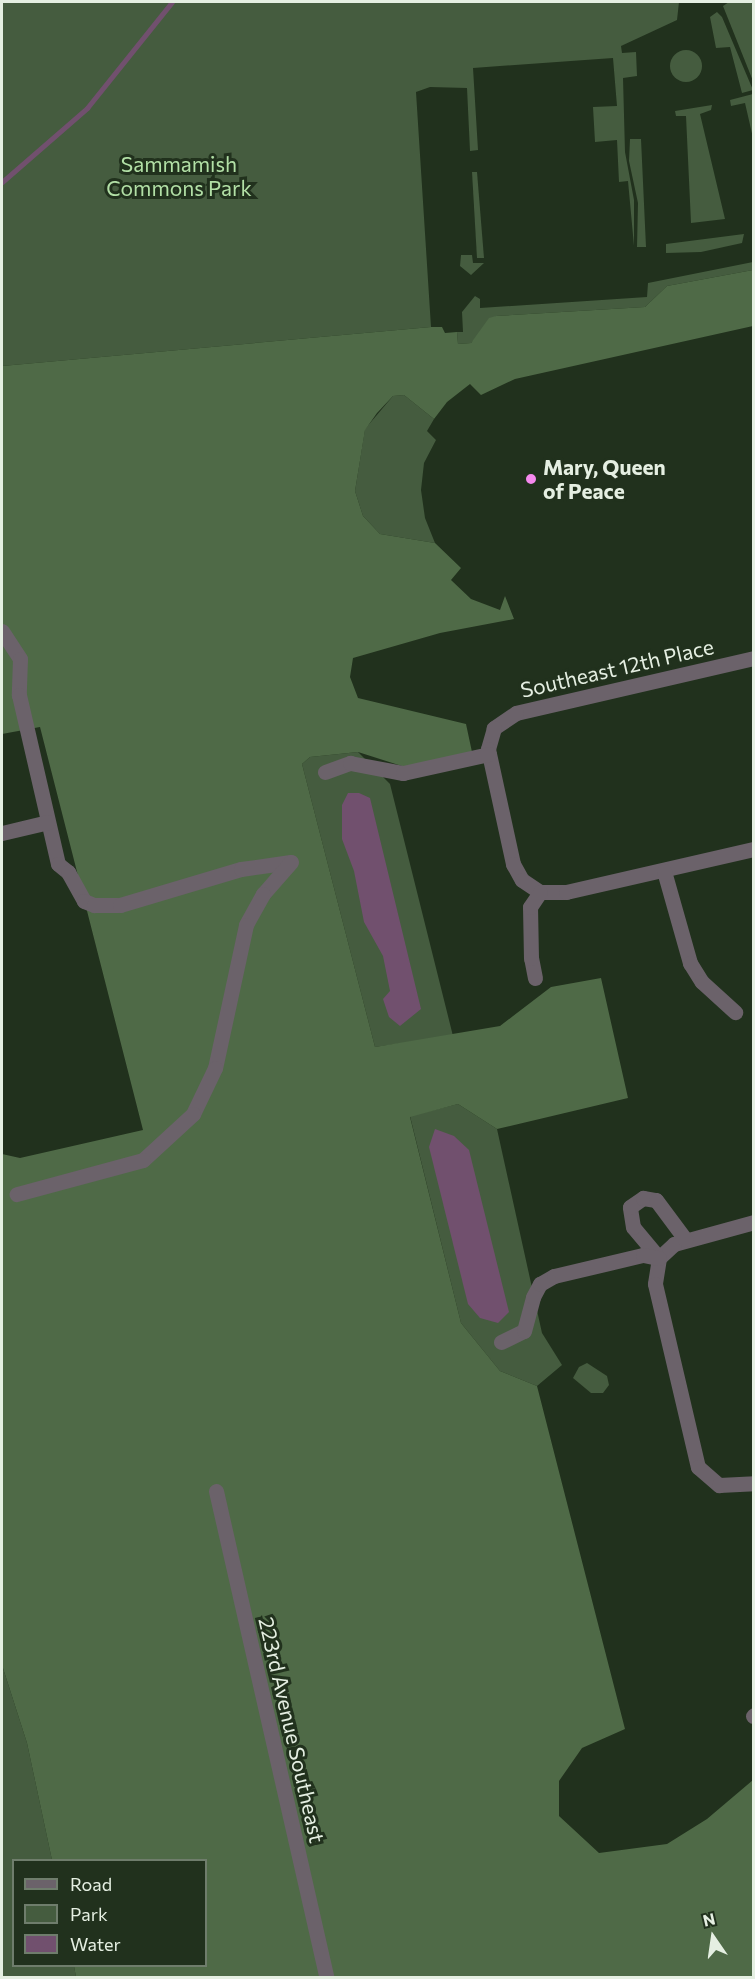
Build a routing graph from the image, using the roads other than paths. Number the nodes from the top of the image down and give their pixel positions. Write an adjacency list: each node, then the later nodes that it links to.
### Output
1 (2, 631): 5 (street)
2 (753, 658): 3 (street, Southeast 12th Place)
3 (489, 754): 4 (street); 9 (street)
4 (325, 772)
5 (48, 822): 6 (street); 12 (street)
6 (2, 833)
7 (753, 849): 8 (street)
8 (664, 871): 9 (street); 11 (street)
9 (535, 890): 10 (street)
10 (535, 978)
11 (735, 1012)
12 (17, 1194)
13 (753, 1222): 14 (street)
14 (685, 1239): 15 (street); 15 (street)
15 (659, 1258): 16 (street); 17 (street)
16 (501, 1342)
17 (753, 1484)
18 (216, 1491): 19 (street, 223rd Avenue Southeast)
19 (327, 1977)

